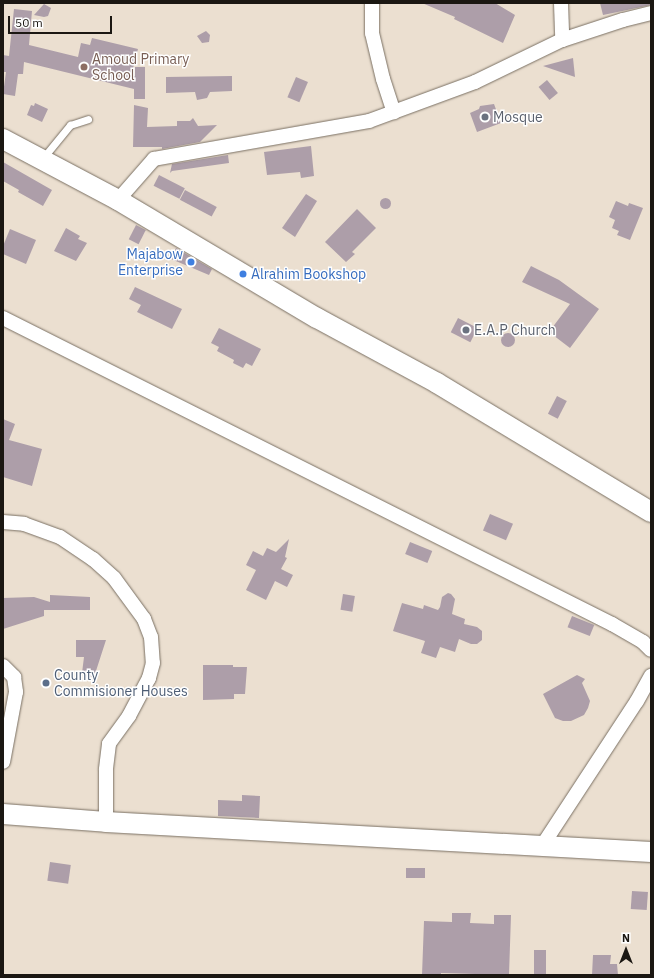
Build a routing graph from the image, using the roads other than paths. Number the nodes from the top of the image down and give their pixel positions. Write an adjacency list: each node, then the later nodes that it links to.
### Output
1 (372, 3): 5 (street)
2 (561, 3): 4 (street)
3 (651, 13): 4 (street)
4 (562, 40): 5 (street)
5 (394, 112): 9 (street)
6 (88, 118): 8 (lane)
7 (3, 139): 8 (street)
8 (42, 160): 9 (street)
9 (118, 200): 11 (street)
10 (3, 318): 13 (street)
11 (651, 512)
12 (3, 522): 18 (street)
13 (651, 650)
14 (3, 666): 16 (street)
15 (651, 676): 19 (street)
16 (3, 762)
17 (3, 814): 18 (street)
18 (106, 822): 19 (street)
19 (542, 846): 20 (street)
20 (651, 852)

